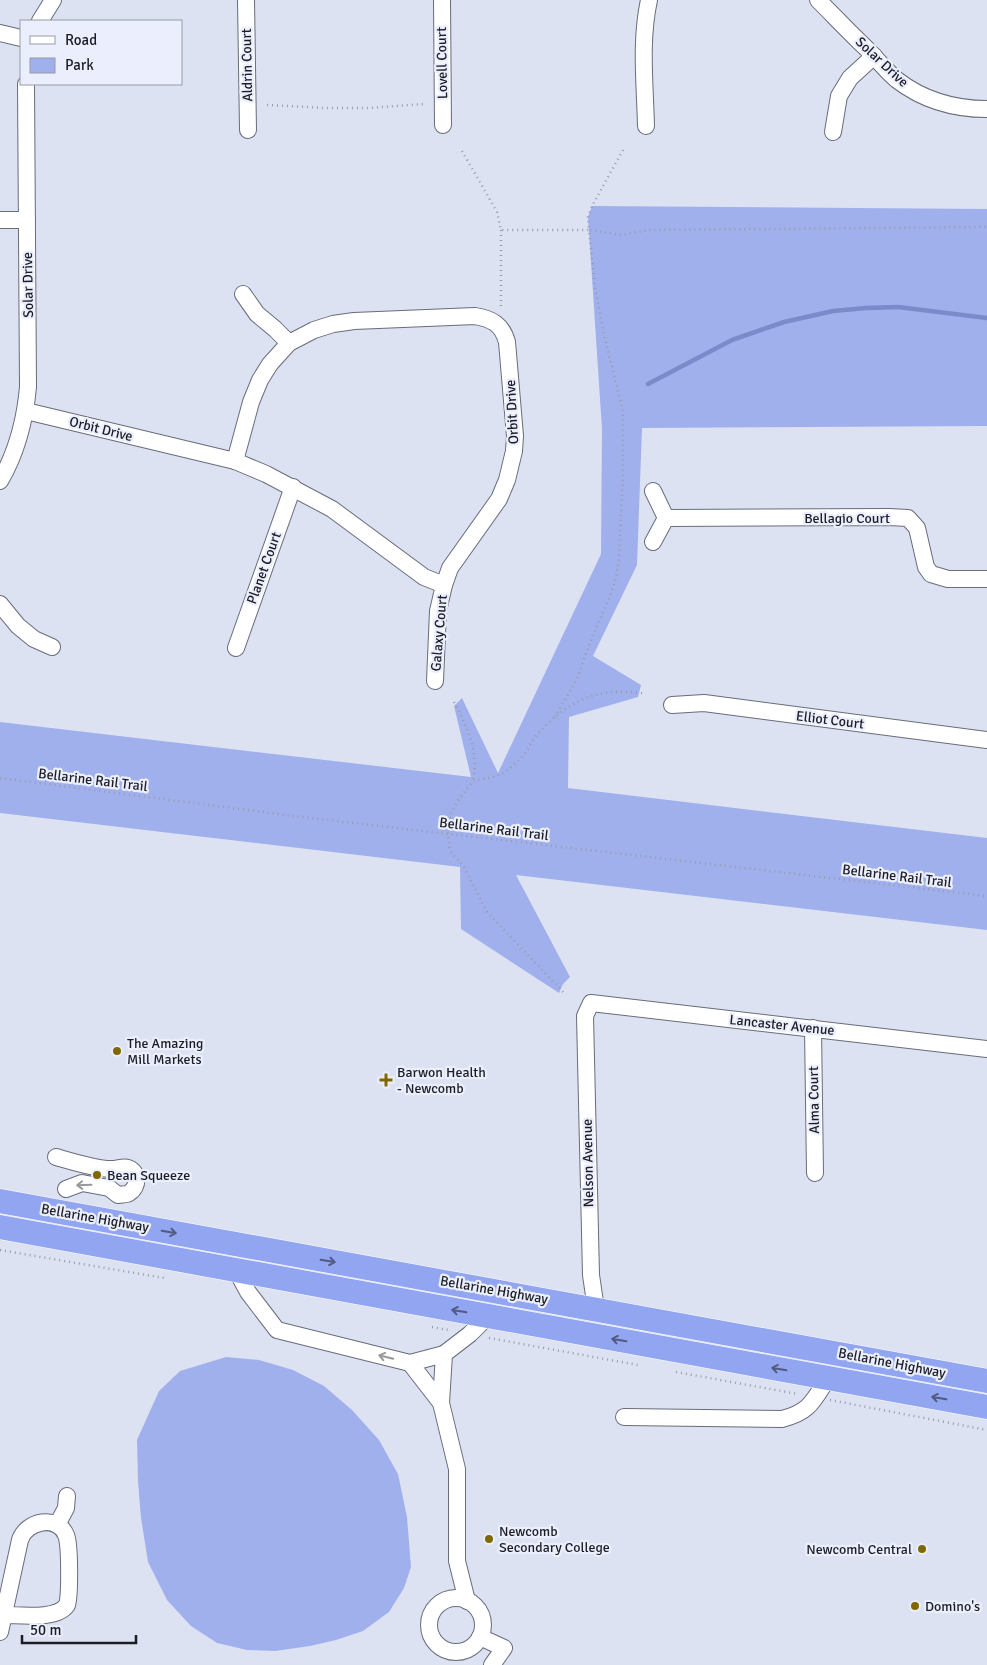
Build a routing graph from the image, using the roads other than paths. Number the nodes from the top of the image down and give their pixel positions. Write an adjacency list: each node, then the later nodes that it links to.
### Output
1 (53, 0): 6 (street)
2 (246, 0): 14 (street, Aldrin Court)
3 (442, 0): 12 (street, Lovell Court)
4 (649, 0): 13 (street)
5 (818, 0): 9 (street, Solar Drive)
6 (41, 20)
7 (0, 33): 8 (street)
8 (20, 38)
9 (874, 56): 11 (street, Solar Drive); 15 (street)
10 (26, 85): 17 (street, Solar Drive)
11 (987, 108)
12 (443, 125)
13 (646, 126)
14 (248, 130)
15 (833, 132)
16 (0, 220): 17 (street)
17 (27, 220): 20 (street, Solar Drive)
18 (243, 294): 19 (street)
19 (289, 343): 21 (street, Orbit Drive); 28 (street, Orbit Drive)
20 (26, 411): 21 (street, Orbit Drive); 22 (street, Solar Drive)
21 (235, 461): 23 (street, Orbit Drive)
22 (0, 481)
23 (293, 487): 28 (street, Orbit Drive); 31 (street, Planet Court)
24 (653, 491): 25 (street)
25 (666, 518): 26 (street); 27 (street, Bellagio Court)
26 (653, 542)
27 (987, 579)
28 (444, 585): 32 (street, Galaxy Court)
29 (0, 604): 30 (street)
30 (52, 647)
31 (236, 648)
32 (435, 680)
33 (672, 705): 34 (street, Elliot Court)
34 (987, 740)
35 (585, 1016): 36 (street, Lancaster Avenue); 44 (street, Nelson Avenue)
36 (813, 1028): 37 (street, Lancaster Avenue); 39 (street, Alma Court)
37 (987, 1049)
38 (56, 1156): 40 (street, one-way to 40)
39 (815, 1173)
40 (66, 1189)
41 (0, 1201): 44 (highway, Bellarine Highway, one-way to 44)
42 (0, 1227): 43 (highway, Bellarine Highway)
43 (236, 1270): 45 (highway, Bellarine Highway, one-way to 43); 47 (street, one-way to 43)
44 (596, 1309): 48 (highway, Bellarine Highway)
45 (488, 1316): 46 (street); 49 (highway, Bellarine Highway, one-way to 45)
46 (444, 1354): 47 (street); 50 (street)
47 (410, 1363): 50 (street)
48 (987, 1381)
49 (822, 1387): 51 (highway, Bellarine Highway, one-way to 49); 52 (street)
50 (441, 1403): 55 (street)
51 (987, 1407)
52 (624, 1417)
53 (67, 1496): 54 (street)
54 (57, 1525): 56 (street); 56 (street)
55 (467, 1600): 58 (street); 58 (street)
56 (4, 1615): 57 (street)
57 (0, 1632)
58 (480, 1637): 59 (street)
59 (492, 1665)

